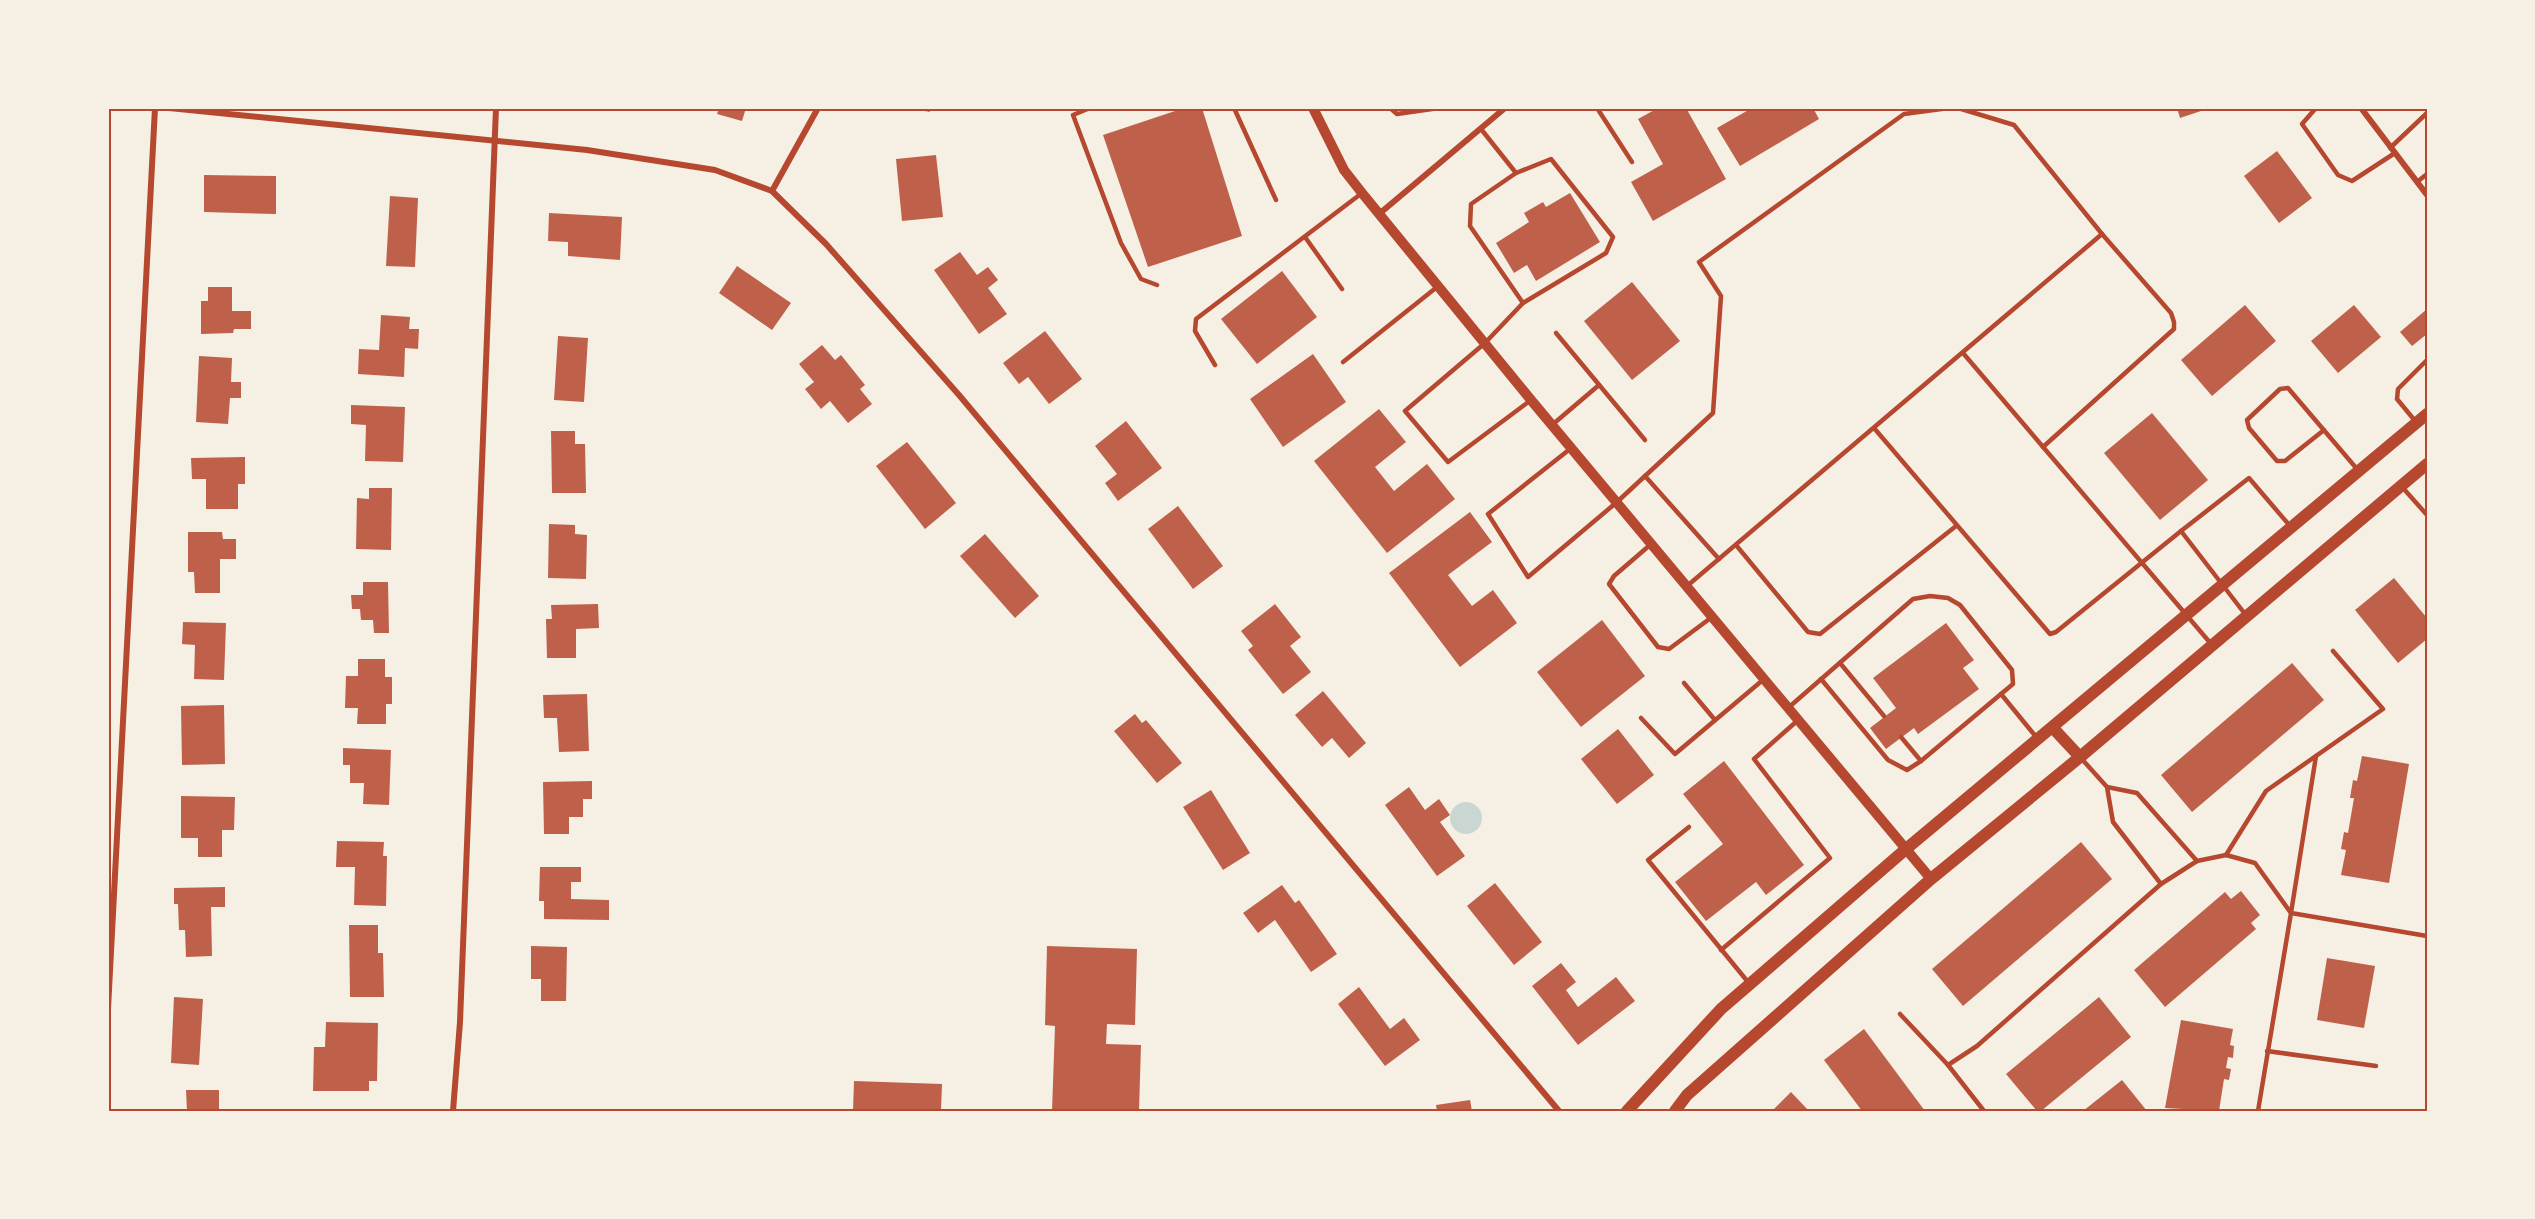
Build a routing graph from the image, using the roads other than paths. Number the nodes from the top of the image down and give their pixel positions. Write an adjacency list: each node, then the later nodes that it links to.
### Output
1 (155, 108): 98 (street)
2 (169, 108): 18 (street)
3 (496, 108): 18 (street)
4 (818, 108): 24 (street)
5 (1090, 108): 31 (lane)
6 (1234, 108): 27 (lane)
7 (1390, 108): 8 (lane)
8 (1439, 108)
9 (1505, 108): 17 (street)
10 (1597, 108): 20 (lane)
11 (1949, 108): 53 (lane)
12 (1958, 108): 29 (lane)
13 (2316, 108): 19 (lane)
14 (2361, 108): 19 (street)
15 (1317, 109): 25 (street)
16 (2427, 113): 19 (lane)
17 (1480, 129): 21 (lane); 28 (street)
18 (494, 141): 24 (street); 103 (street)
19 (2392, 151): 23 (street)
20 (1632, 162)
21 (1516, 173): 34 (lane); 34 (lane)
22 (2427, 174): 23 (lane)
23 (2416, 182): 26 (street)
24 (772, 191): 104 (street)
25 (1362, 193): 28 (street); 30 (lane)
26 (2427, 195)
27 (1276, 200)
28 (1379, 214): 32 (street)
29 (2102, 234): 37 (lane); 49 (lane)
30 (1305, 237): 33 (lane); 40 (lane)
31 (1157, 285)
32 (1438, 287): 36 (street); 39 (lane)
33 (1342, 289)
34 (1522, 303): 36 (lane)
35 (1556, 333): 41 (lane)
36 (1485, 343): 42 (street); 42 (lane)
37 (1962, 353): 46 (lane); 49 (lane)
38 (2427, 360): 44 (lane)
39 (1343, 362)
40 (1215, 365)
41 (1599, 385): 45 (lane); 48 (lane)
42 (1531, 400): 45 (street)
43 (2427, 414): 44 (main road)
44 (2416, 423): 52 (main road)
45 (1552, 425): 50 (street)
46 (1874, 428): 57 (lane); 61 (lane)
47 (2324, 430): 47 (lane); 52 (lane)
48 (1646, 440)
49 (2043, 447): 63 (lane)
50 (1571, 448): 55 (street); 55 (lane)
51 (2427, 464): 54 (main road)
52 (2359, 471): 58 (main road)
53 (1645, 476): 55 (lane); 62 (lane)
54 (2401, 486): 56 (lane); 67 (main road)
55 (1617, 502): 60 (street)
56 (2427, 515)
57 (1956, 526): 61 (lane); 63 (lane)
58 (2291, 528): 59 (lane); 64 (main road)
59 (2181, 531): 63 (lane); 64 (lane)
60 (1651, 544): 65 (street); 68 (lane)
61 (1736, 545): 62 (lane)
62 (1719, 559): 65 (lane)
63 (2142, 563): 66 (lane)
64 (2223, 585): 66 (main road); 67 (lane)
65 (1687, 586): 68 (street)
66 (2186, 616): 69 (lane); 81 (main road)
67 (2247, 616): 69 (main road)
68 (1712, 617): 72 (street)
69 (2212, 646): 85 (main road)
70 (2333, 651): 84 (lane)
71 (1840, 663): 73 (lane); 75 (lane); 77 (lane)
72 (1764, 679): 76 (street); 79 (lane)
73 (1821, 679): 76 (lane); 86 (lane)
74 (1684, 683): 79 (lane)
75 (2001, 694): 83 (lane); 86 (lane)
76 (1788, 708): 80 (street)
77 (1884, 716)
78 (1641, 717): 79 (lane)
79 (1715, 720)
80 (1798, 720): 89 (street); 96 (lane)
81 (2053, 728): 83 (main road); 85 (main road)
82 (1901, 737): 86 (lane)
83 (2038, 740): 89 (main road)
84 (2316, 756): 90 (lane); 94 (lane)
85 (2080, 757): 87 (lane); 92 (main road)
86 (1922, 761)
87 (2107, 787): 91 (lane); 93 (lane)
88 (1689, 827): 96 (lane)
89 (1906, 849): 92 (street); 97 (main road)
90 (2226, 855): 91 (lane); 94 (lane)
91 (2197, 861): 93 (lane)
92 (1931, 879): 106 (main road)
93 (2161, 884): 101 (lane)
94 (2291, 913): 95 (lane); 100 (lane)
95 (2427, 936)
96 (1721, 950): 97 (lane)
97 (1749, 985): 105 (main road)
98 (108, 1009)
99 (1900, 1014): 101 (lane)
100 (2267, 1051): 102 (lane); 108 (lane)
101 (1948, 1065): 107 (lane)
102 (2376, 1066)
103 (453, 1111)
104 (1559, 1111)
105 (1627, 1111)
106 (1675, 1111)
107 (1984, 1111)
108 (2258, 1111)

